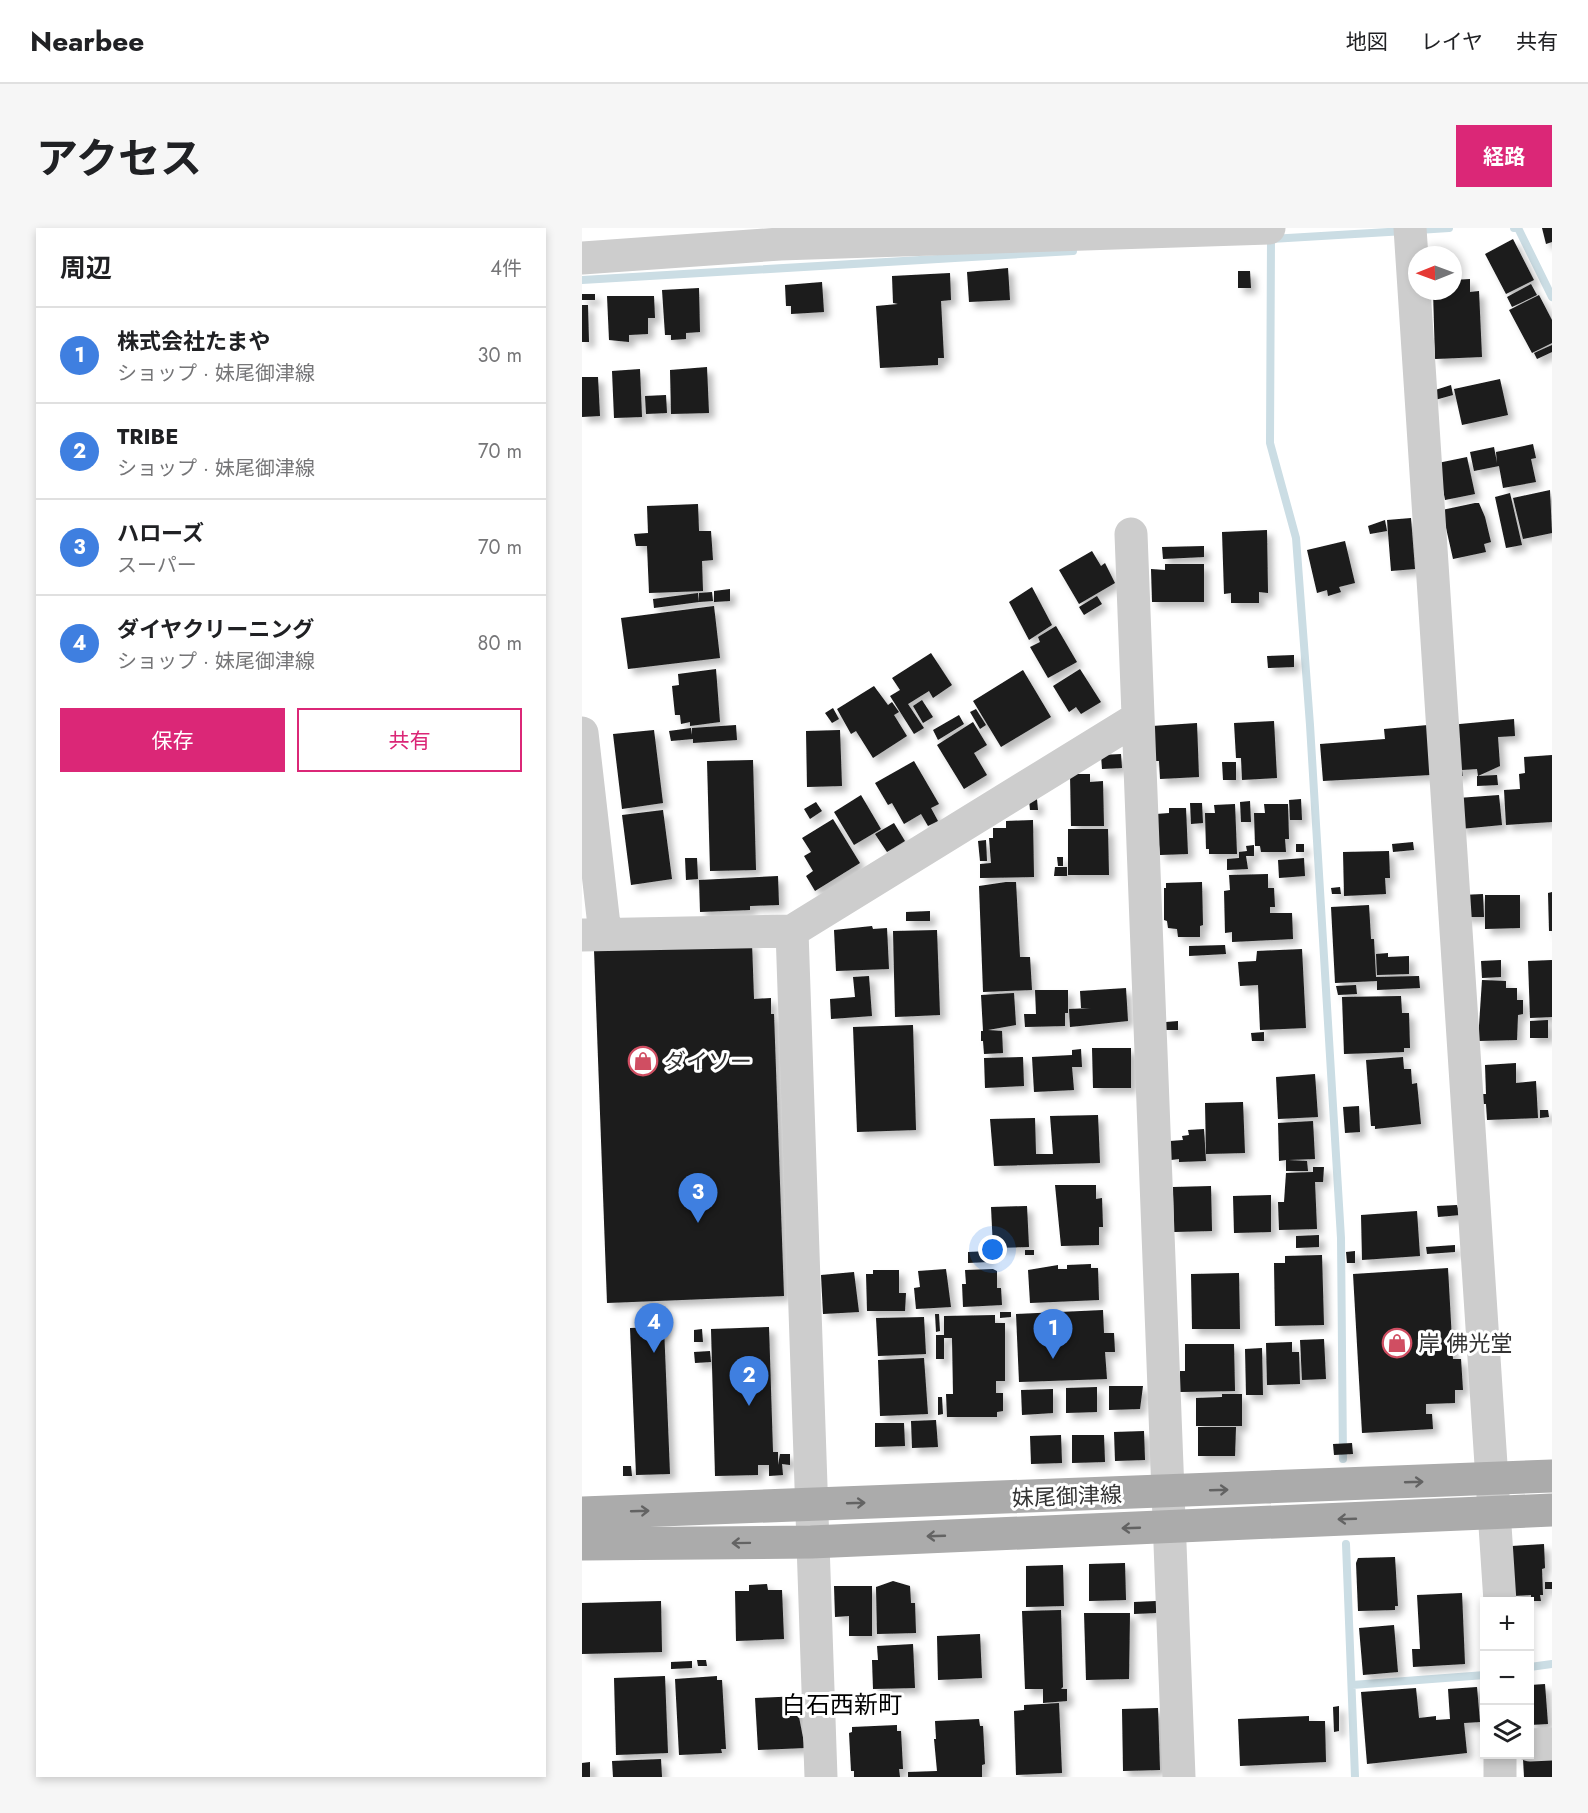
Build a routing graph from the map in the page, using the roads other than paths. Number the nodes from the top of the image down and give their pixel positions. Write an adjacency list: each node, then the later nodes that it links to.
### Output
1 (1263, 228): 2 (street); 4 (street)
2 (1269, 228)
3 (1410, 234): 12 (street)
4 (779, 236): 5 (street)
5 (582, 258)
6 (1131, 534): 7 (street)
7 (1136, 719): 9 (street); 13 (street)
8 (582, 733): 10 (street)
9 (792, 931): 10 (street); 14 (street)
10 (594, 934)
11 (1552, 1476): 12 (main road, 妹尾御津線)
12 (1493, 1479): 13 (main road, 妹尾御津線, one-way to 12); 16 (street)
13 (1168, 1492): 14 (main road, 妹尾御津線, one-way to 13); 18 (street)
14 (810, 1505): 17 (main road, 妹尾御津線, one-way to 14); 19 (street)
15 (1552, 1510): 16 (main road, 妹尾御津線)
16 (1496, 1512): 18 (main road, 妹尾御津線, one-way to 18); 21 (street)
17 (582, 1514)
18 (1170, 1526): 19 (main road, 妹尾御津線, one-way to 19); 26 (street)
19 (811, 1542): 20 (main road, 妹尾御津線, one-way to 20); 25 (street)
20 (582, 1544)
21 (1500, 1597)
22 (1552, 1744): 23 (street)
23 (1534, 1745)
24 (1500, 1759): 27 (street)
25 (821, 1777)
26 (1179, 1777)
27 (1500, 1777)

